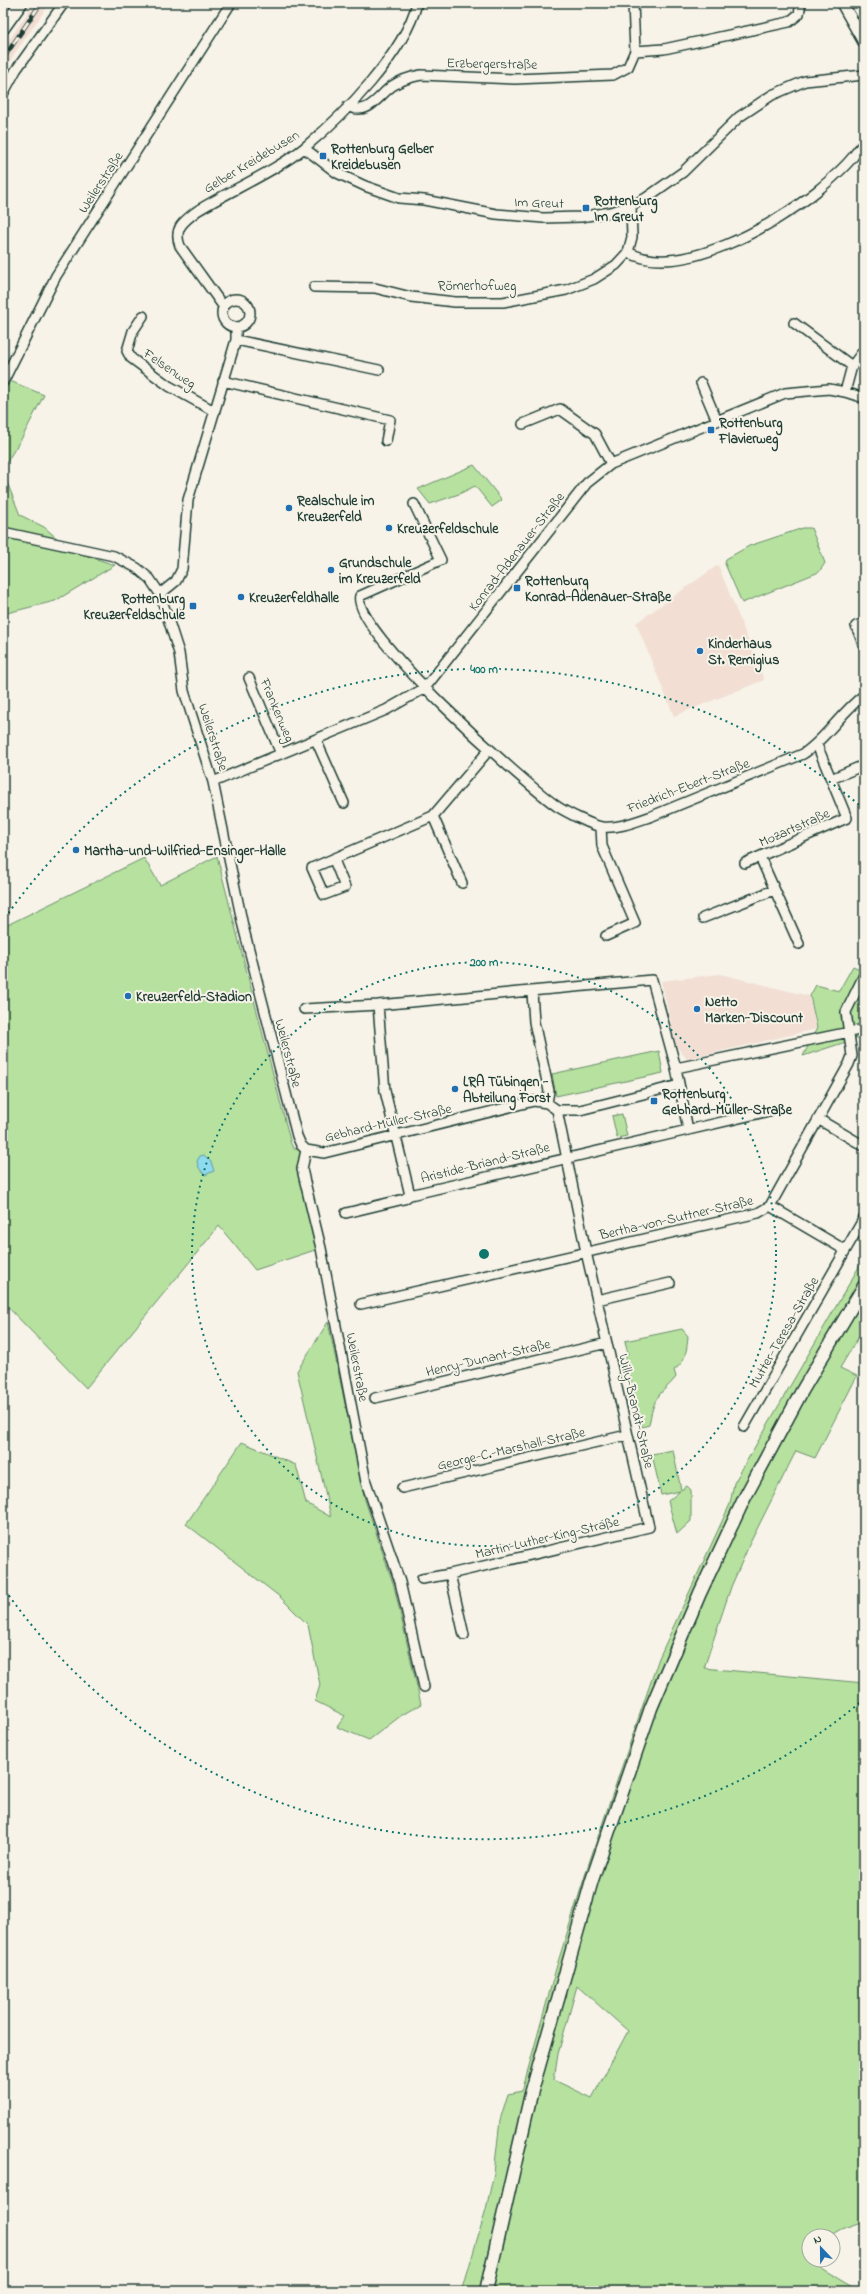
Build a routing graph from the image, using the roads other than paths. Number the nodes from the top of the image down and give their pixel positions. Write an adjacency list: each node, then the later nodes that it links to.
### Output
1 (21, 3): 8 (main road)
2 (64, 3): 12 (street)
3 (231, 3): 28 (street, Weilerstraße)
4 (417, 3): 13 (street, Gelber Kreidebusen)
5 (634, 3): 10 (street)
6 (801, 3): 10 (street)
7 (842, 3): 9 (street)
8 (3, 28)
9 (864, 42)
10 (635, 50): 13 (street, Erzbergerstraße)
11 (864, 75): 16 (street, Im Greut)
12 (3, 94)
13 (348, 106): 15 (street, Gelber Kreidebusen)
14 (864, 144): 17 (street)
15 (301, 150): 16 (street, Im Greut); 19 (street, Gelber Kreidebusen)
16 (631, 206): 17 (street)
17 (628, 252): 18 (street, Römerhofweg)
18 (314, 287)
19 (223, 306): 22 (street, Gelber Kreidebusen); 22 (street)
20 (143, 316): 32 (street, Felsenweg)
21 (794, 323): 25 (street)
22 (236, 328): 23 (street)
23 (236, 340): 26 (street); 27 (street)
24 (864, 350): 25 (street)
25 (852, 366): 30 (street)
26 (379, 370)
27 (223, 381): 32 (street); 35 (street)
28 (3, 382)
29 (701, 383): 33 (street)
30 (846, 392): 31 (street, Konrad-Adenauer-Straße); 33 (street, Konrad-Adenauer-Straße)
31 (864, 398)
32 (214, 411): 39 (street)
33 (717, 420): 36 (street, Konrad-Adenauer-Straße)
34 (523, 424): 36 (street)
35 (386, 441)
36 (611, 464): 43 (street, Konrad-Adenauer-Straße)
37 (414, 504): 43 (street)
38 (3, 532): 39 (street, Weilerstraße)
39 (160, 594): 51 (street, Weilerstraße)
40 (864, 623): 41 (street)
41 (864, 646)
42 (249, 678): 48 (street, Frankenweg)
43 (426, 688): 45 (street, Konrad-Adenauer-Straße); 47 (street)
44 (864, 695): 46 (street, Friedrich-Ebert-Straße)
45 (316, 740): 48 (street, Konrad-Adenauer-Straße); 52 (street)
46 (817, 745): 50 (street, Mozartstraße); 54 (street, Friedrich-Ebert-Straße)
47 (489, 750): 53 (street); 54 (street)
48 (281, 754): 51 (street, Konrad-Adenauer-Straße)
49 (864, 765): 50 (street)
50 (831, 779): 55 (street, Mozartstraße)
51 (213, 782): 78 (street, Weilerstraße)
52 (344, 803)
53 (433, 816): 56 (street); 58 (street)
54 (601, 828): 61 (street)
55 (760, 857): 57 (street, Mozartstraße); 59 (street)
56 (334, 860)
57 (745, 863)
58 (462, 882)
59 (774, 890): 60 (street); 62 (street)
60 (703, 918)
61 (606, 936)
62 (799, 944)
63 (864, 975): 68 (street)
64 (532, 992): 65 (street); 69 (street); 71 (street)
65 (378, 1005): 66 (street); 76 (street, Aristide-Briand-Straße)
66 (304, 1008)
67 (864, 1029): 68 (street)
68 (848, 1032): 69 (street); 74 (street)
69 (676, 1068): 70 (street)
70 (679, 1085): 72 (street); 75 (street)
71 (547, 1103): 72 (street); 76 (street, Gebhard-Müller-Straße)
72 (557, 1110): 79 (street, Willy-Brandt-Straße)
73 (769, 1112): 75 (street, Aristide-Briand-Straße)
74 (818, 1119): 77 (street); 81 (street)
75 (688, 1130): 79 (street, Aristide-Briand-Straße)
76 (395, 1136): 78 (street, Gebhard-Müller-Straße); 80 (street, Aristide-Briand-Straße)
77 (864, 1146)
78 (306, 1150): 99 (street, Weilerstraße)
79 (566, 1157): 80 (street, Aristide-Briand-Straße); 85 (street, Willy-Brandt-Straße)
80 (410, 1195): 82 (street, Aristide-Briand-Straße)
81 (770, 1206): 84 (street); 85 (street, Bertha-von-Suttner-Straße)
82 (346, 1213)
83 (864, 1218): 84 (street, Mutter-Teresa-Straße)
84 (845, 1250): 92 (street, Mutter-Teresa-Straße)
85 (586, 1252): 88 (street, Willy-Brandt-Straße); 89 (street, Bertha-von-Suttner-Straße)
86 (670, 1283): 88 (street)
87 (864, 1286): 100 (main road)
88 (597, 1300): 90 (street, Willy-Brandt-Straße)
89 (361, 1304)
90 (607, 1343): 91 (street, Henry-Dunant-Straße); 93 (street, Willy-Brandt-Straße)
91 (375, 1398)
92 (744, 1427)
93 (627, 1434): 94 (street, George-C.-Marshall-Straße); 95 (street, Willy-Brandt-Straße)
94 (402, 1488)
95 (649, 1527): 96 (street, Martin-Luther-King-Straße)
96 (450, 1574): 97 (street, Martin-Luther-King-Straße); 98 (street)
97 (422, 1579)
98 (464, 1635)
99 (424, 1687)
100 (486, 2291)

